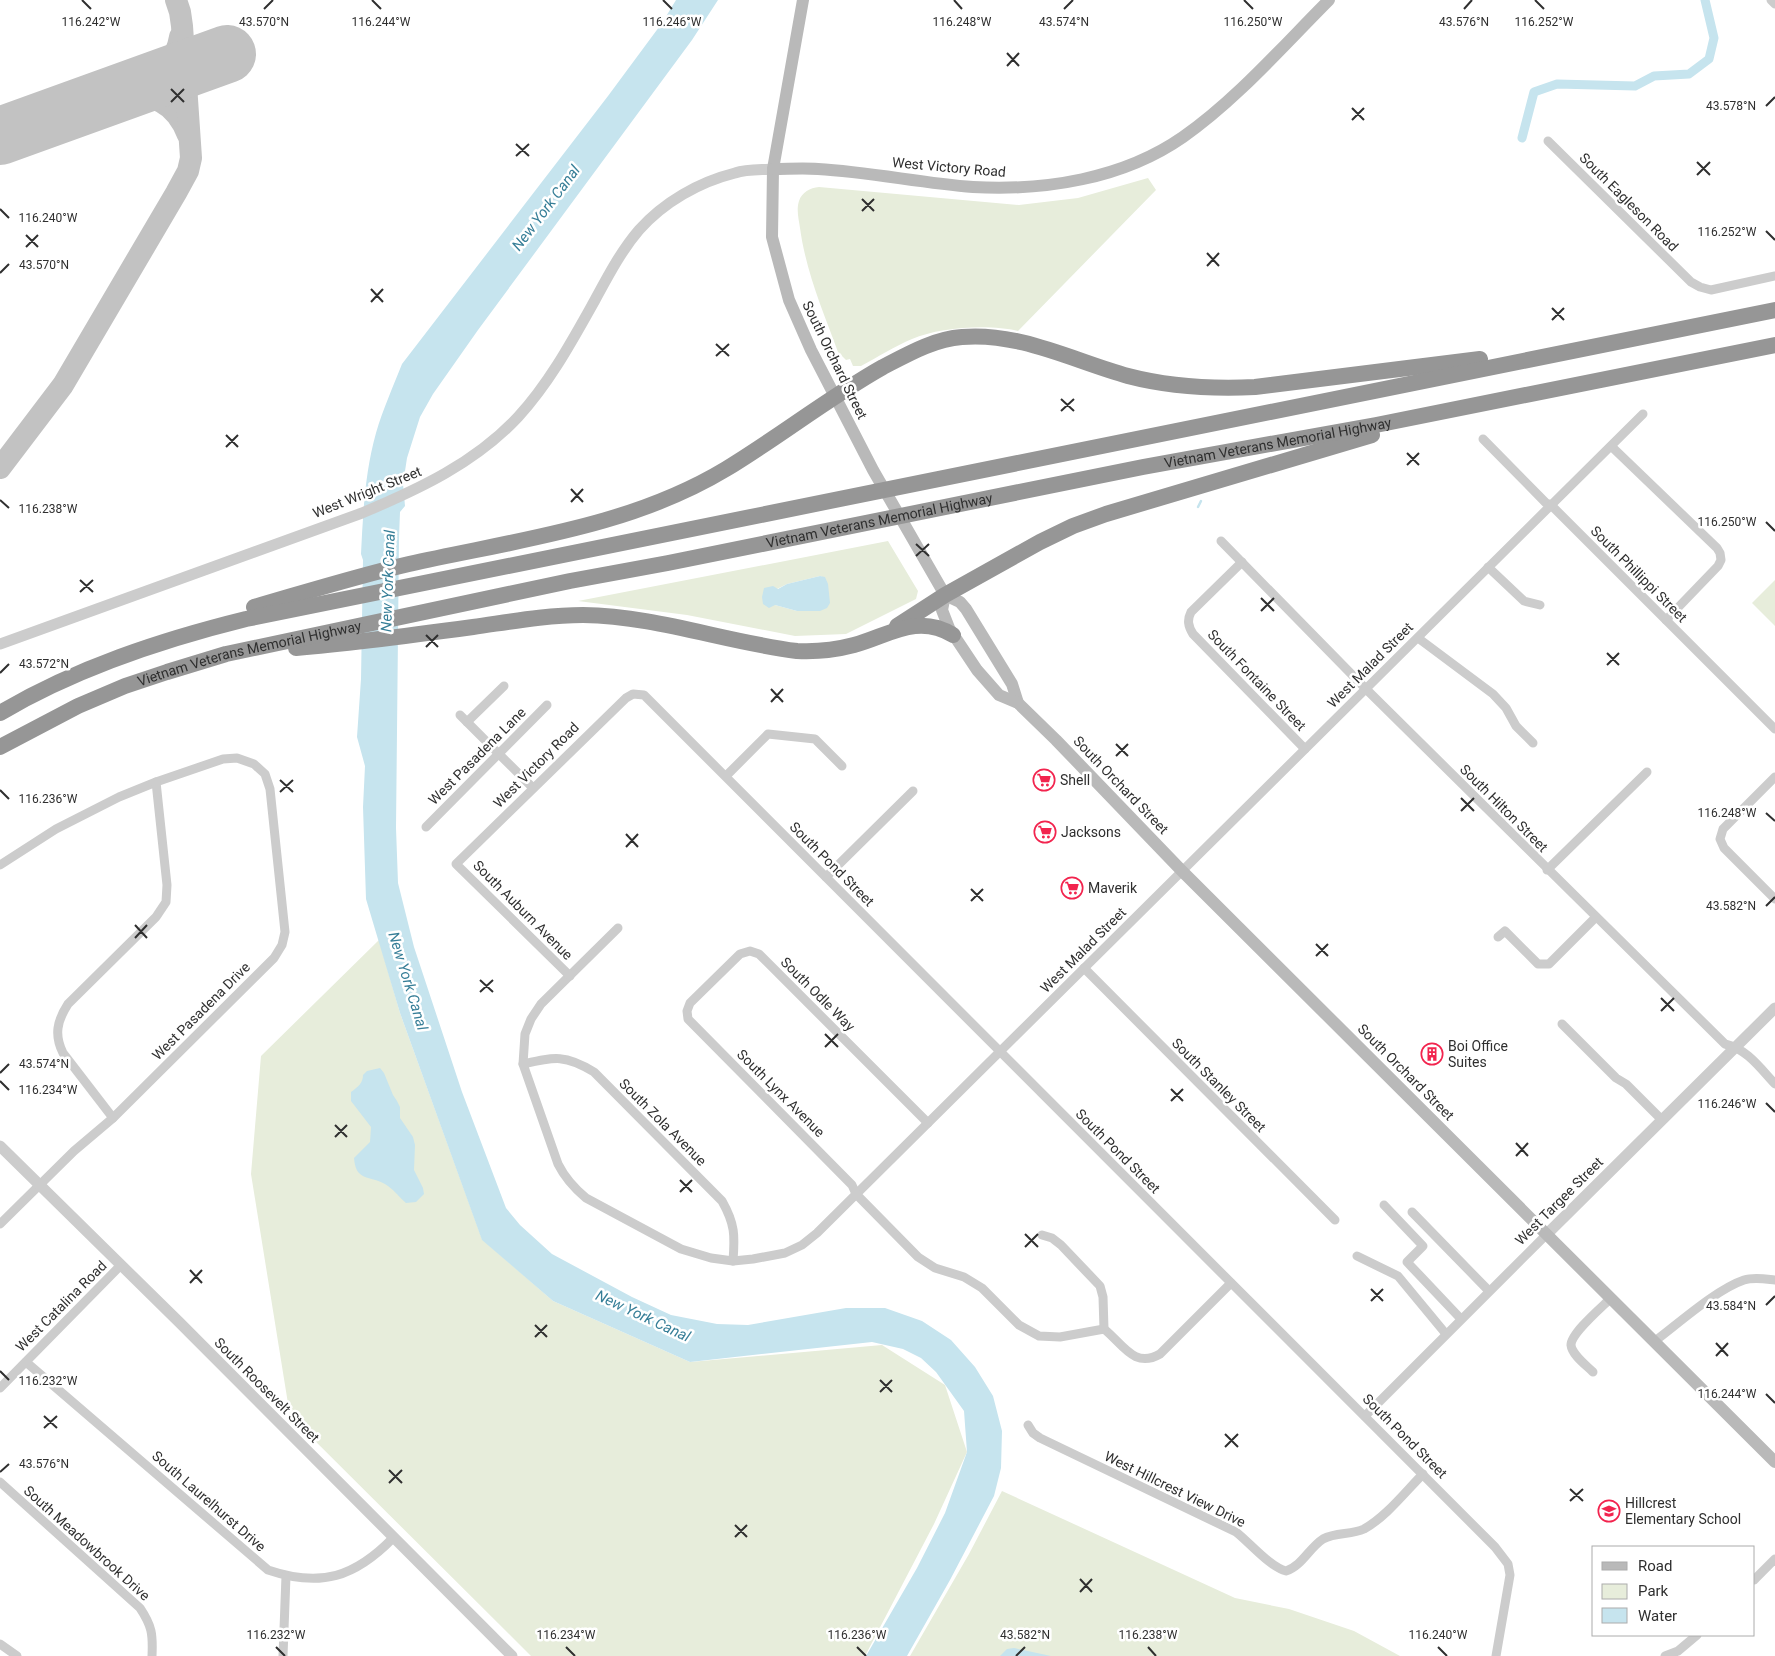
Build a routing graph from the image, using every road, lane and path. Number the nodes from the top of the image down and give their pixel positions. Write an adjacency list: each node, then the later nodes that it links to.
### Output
1 (803, 0): 6 (main road, South Orchard Street)
2 (1329, 0): 6 (main road, West Victory Road)
3 (1771, 0): 4 (street)
4 (1775, 4)
5 (1548, 141): 7 (street, South Eagleson Road)
6 (773, 169): 11 (main road, South Orchard Street); 27 (street, West Wright Street)
7 (1775, 276)
8 (1775, 310): 9 (highway, Vietnam Veterans Memorial Highway)
9 (1597, 345): 11 (highway); 28 (highway, Vietnam Veterans Memorial Highway)
10 (1775, 345): 12 (highway, Vietnam Veterans Memorial Highway)
11 (835, 396): 20 (main road, South Orchard Street); 28 (highway)
12 (1470, 406): 20 (highway); 24 (highway, Vietnam Veterans Memorial Highway)
13 (1643, 414): 15 (street, West Malad Street)
14 (1483, 439): 16 (street, South Phillippi Street)
15 (1611, 446): 16 (street, West Malad Street); 22 (street)
16 (1551, 505): 19 (street, West Malad Street); 22 (street, South Phillippi Street)
17 (1221, 541): 18 (street, South Hilton Street)
18 (1242, 562): 30 (street, South Hilton Street); 40 (street, South Fontaine Street)
19 (1488, 568): 21 (street); 26 (street, West Malad Street)
20 (945, 595): 23 (highway); 25 (main road, South Orchard Street); 32 (main road, South Orchard Street)
21 (1540, 605)
22 (1666, 620): 37 (street, South Phillippi Street)
23 (889, 631): 24 (highway); 25 (highway)
24 (352, 635): 39 (highway, Vietnam Veterans Memorial Highway)
25 (953, 635): 32 (main road, South Orchard Street)
26 (1418, 638): 30 (street, West Malad Street); 38 (street)
27 (0, 644)
28 (132, 652): 34 (highway, Vietnam Veterans Memorial Highway)
29 (504, 686): 36 (street)
30 (1366, 689): 40 (street, West Malad Street); 52 (street, South Hilton Street)
31 (640, 694): 44 (street, South Pond Street); 47 (street, West Victory Road)
32 (1018, 703): 53 (main road, South Orchard Street)
33 (547, 705): 41 (street, West Pasadena Lane)
34 (0, 713)
35 (460, 715): 36 (street)
36 (468, 722): 41 (street)
37 (1775, 729)
38 (1533, 743)
39 (0, 747)
40 (1305, 749): 53 (street, West Malad Street)
41 (499, 754): 47 (street); 49 (street, West Pasadena Lane)
42 (842, 766): 44 (street)
43 (1647, 772): 52 (street)
44 (726, 776): 54 (street, South Pond Street)
45 (1775, 777): 55 (street)
46 (156, 782): 51 (street); 68 (street); 68 (street, West Pasadena Drive)
47 (533, 788): 50 (street, West Victory Road)
48 (913, 791): 54 (street)
49 (426, 827)
50 (456, 864): 60 (street, South Auburn Avenue)
51 (0, 865)
52 (1547, 870): 56 (street, South Hilton Street)
53 (1182, 871): 59 (street, West Malad Street); 78 (main road, South Orchard Street)
54 (826, 877): 65 (street, South Pond Street)
55 (1775, 899)
56 (1595, 918): 58 (street); 64 (street, South Hilton Street)
57 (618, 928): 60 (street)
58 (1498, 937)
59 (1084, 968): 65 (street, West Malad Street); 76 (street, South Stanley Street)
60 (570, 976): 66 (street)
61 (1775, 1008): 64 (street, West Targee Street)
62 (687, 1011): 70 (street, South Odle Way); 73 (street, South Lynx Avenue)
63 (1562, 1024): 69 (street)
64 (1736, 1047): 67 (street, South Hilton Street); 69 (street, West Targee Street)
65 (999, 1052): 70 (street, West Malad Street); 84 (street, South Pond Street)
66 (523, 1064): 81 (street); 81 (street, South Zola Avenue)
67 (1775, 1084)
68 (113, 1118): 72 (street, West Pasadena Drive)
69 (1662, 1120): 78 (street, West Targee Street)
70 (928, 1123): 73 (street, West Malad Street)
71 (0, 1146): 72 (street, South Roosevelt Street)
72 (40, 1186): 77 (street, West Pasadena Drive); 82 (street, South Roosevelt Street)
73 (856, 1194): 81 (street, West Malad Street); 88 (street, South Lynx Avenue)
74 (1384, 1204): 87 (street)
75 (1412, 1212): 85 (street)
76 (1335, 1220)
77 (0, 1224)
78 (1547, 1234): 85 (street, West Targee Street); 86 (main road, South Orchard Street)
79 (1042, 1235): 88 (street)
80 (1357, 1256): 89 (street)
81 (733, 1261)
82 (120, 1266): 91 (street, West Catalina Road); 99 (street, South Roosevelt Street)
83 (1775, 1280): 90 (street)
84 (1231, 1283): 88 (street); 94 (street, South Pond Street)
85 (1489, 1291): 87 (street, West Targee Street)
86 (1611, 1298): 90 (main road, South Orchard Street); 92 (street)
87 (1461, 1320): 89 (street, West Targee Street)
88 (1104, 1329)
89 (1446, 1334): 94 (street, West Targee Street)
90 (1654, 1341): 96 (main road, South Orchard Street)
91 (26, 1362): 93 (street, West Catalina Road); 101 (street, South Laurelhurst Drive)
92 (1593, 1372)
93 (0, 1388)
94 (1365, 1416): 97 (street, South Pond Street)
95 (1028, 1425): 97 (street, West Hillcrest View Drive)
96 (1775, 1462)
97 (1423, 1474): 109 (street, South Pond Street)
98 (0, 1482): 106 (street, South Meadowbrook Drive)
99 (393, 1538): 101 (street, South Laurelhurst Drive); 108 (street, South Roosevelt Street)
100 (1775, 1559): 102 (street)
101 (286, 1576): 107 (street)
102 (1755, 1579)
103 (1696, 1636): 110 (street)
104 (0, 1644): 105 (street)
105 (17, 1656)
106 (152, 1656)
107 (283, 1656)
108 (512, 1656)
109 (1496, 1656)
110 (1665, 1656)

